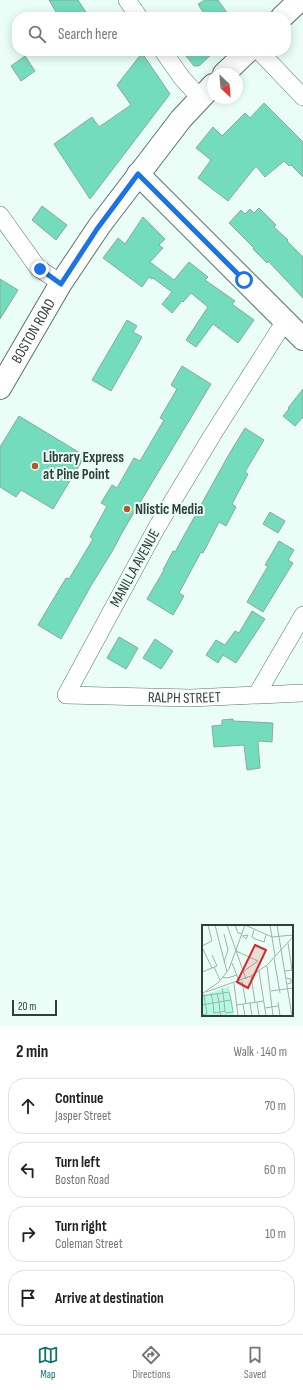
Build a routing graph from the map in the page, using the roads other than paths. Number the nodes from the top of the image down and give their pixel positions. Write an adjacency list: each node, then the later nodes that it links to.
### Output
1 (127, 0): 3 (street)
2 (300, 0): 4 (main road)
3 (135, 12)
4 (287, 12)
5 (166, 56): 9 (street)
6 (243, 56): 8 (main road)
7 (264, 56): 10 (street)
8 (230, 68)
9 (206, 92): 11 (main road, BOSTON ROAD)
10 (303, 98)
11 (138, 174): 13 (main road, BOSTON ROAD); 14 (main road)
12 (0, 215): 13 (street)
13 (61, 284): 16 (main road, BOSTON ROAD)
14 (285, 320): 15 (main road); 19 (street, MANILLA AVENUE)
15 (303, 339)
16 (0, 388)
17 (303, 615): 20 (street)
18 (303, 693): 20 (street, RALPH STREET)
19 (66, 694): 20 (street, RALPH STREET)
20 (257, 694)

